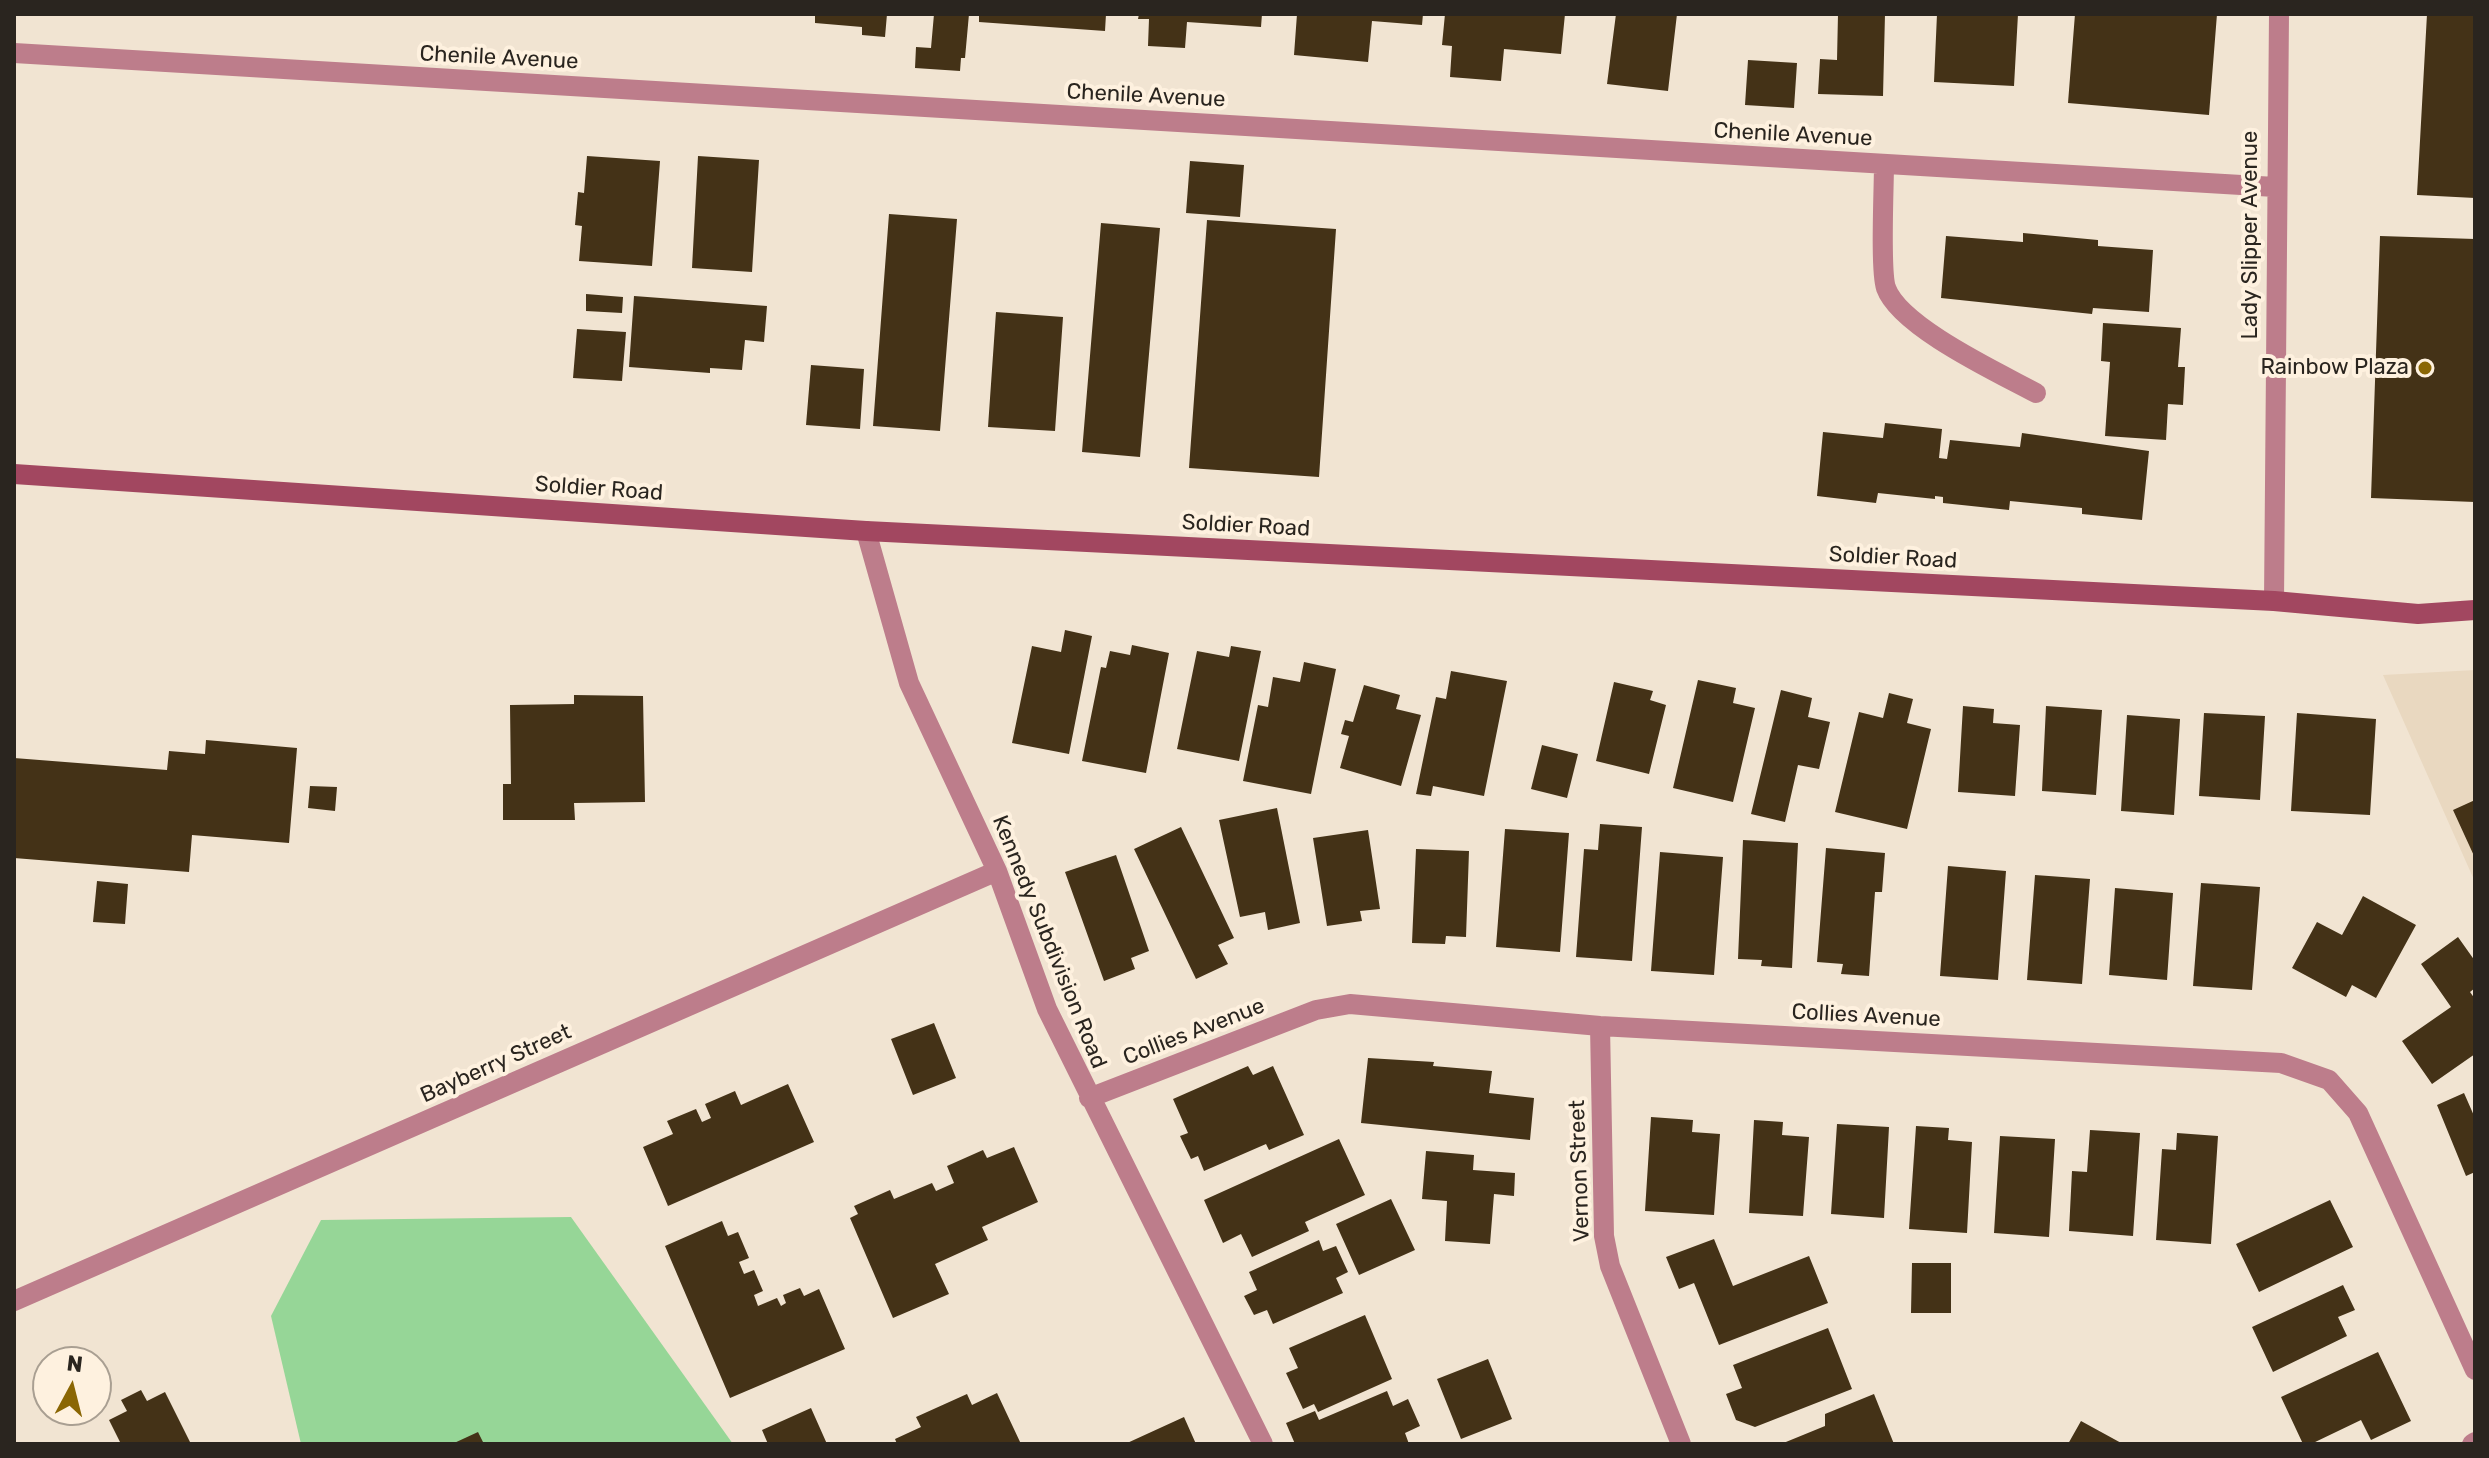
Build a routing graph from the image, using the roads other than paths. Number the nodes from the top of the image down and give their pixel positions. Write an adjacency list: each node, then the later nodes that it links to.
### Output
1 (2279, 14): 4 (street, Lady Slipper Avenue)
2 (14, 53): 3 (street, Chenile Avenue)
3 (1884, 164): 4 (street, Chenile Avenue); 5 (street)
4 (2275, 187): 8 (street, Lady Slipper Avenue)
5 (2036, 393)
6 (14, 474): 7 (main road, Soldier Road)
7 (866, 531): 8 (main road, Soldier Road); 10 (street, Kennedy Subdivision Road)
8 (2274, 601): 9 (main road, Soldier Road)
9 (2475, 610)
10 (997, 871): 12 (street, Kennedy Subdivision Road); 13 (street, Bayberry Street)
11 (1600, 1026): 12 (street, Collies Avenue); 14 (street, Collies Avenue); 16 (street, Vernon Street)
12 (1089, 1098): 15 (street, Kennedy Subdivision Road)
13 (14, 1301)
14 (2475, 1370)
15 (1263, 1444)
16 (1681, 1444)

